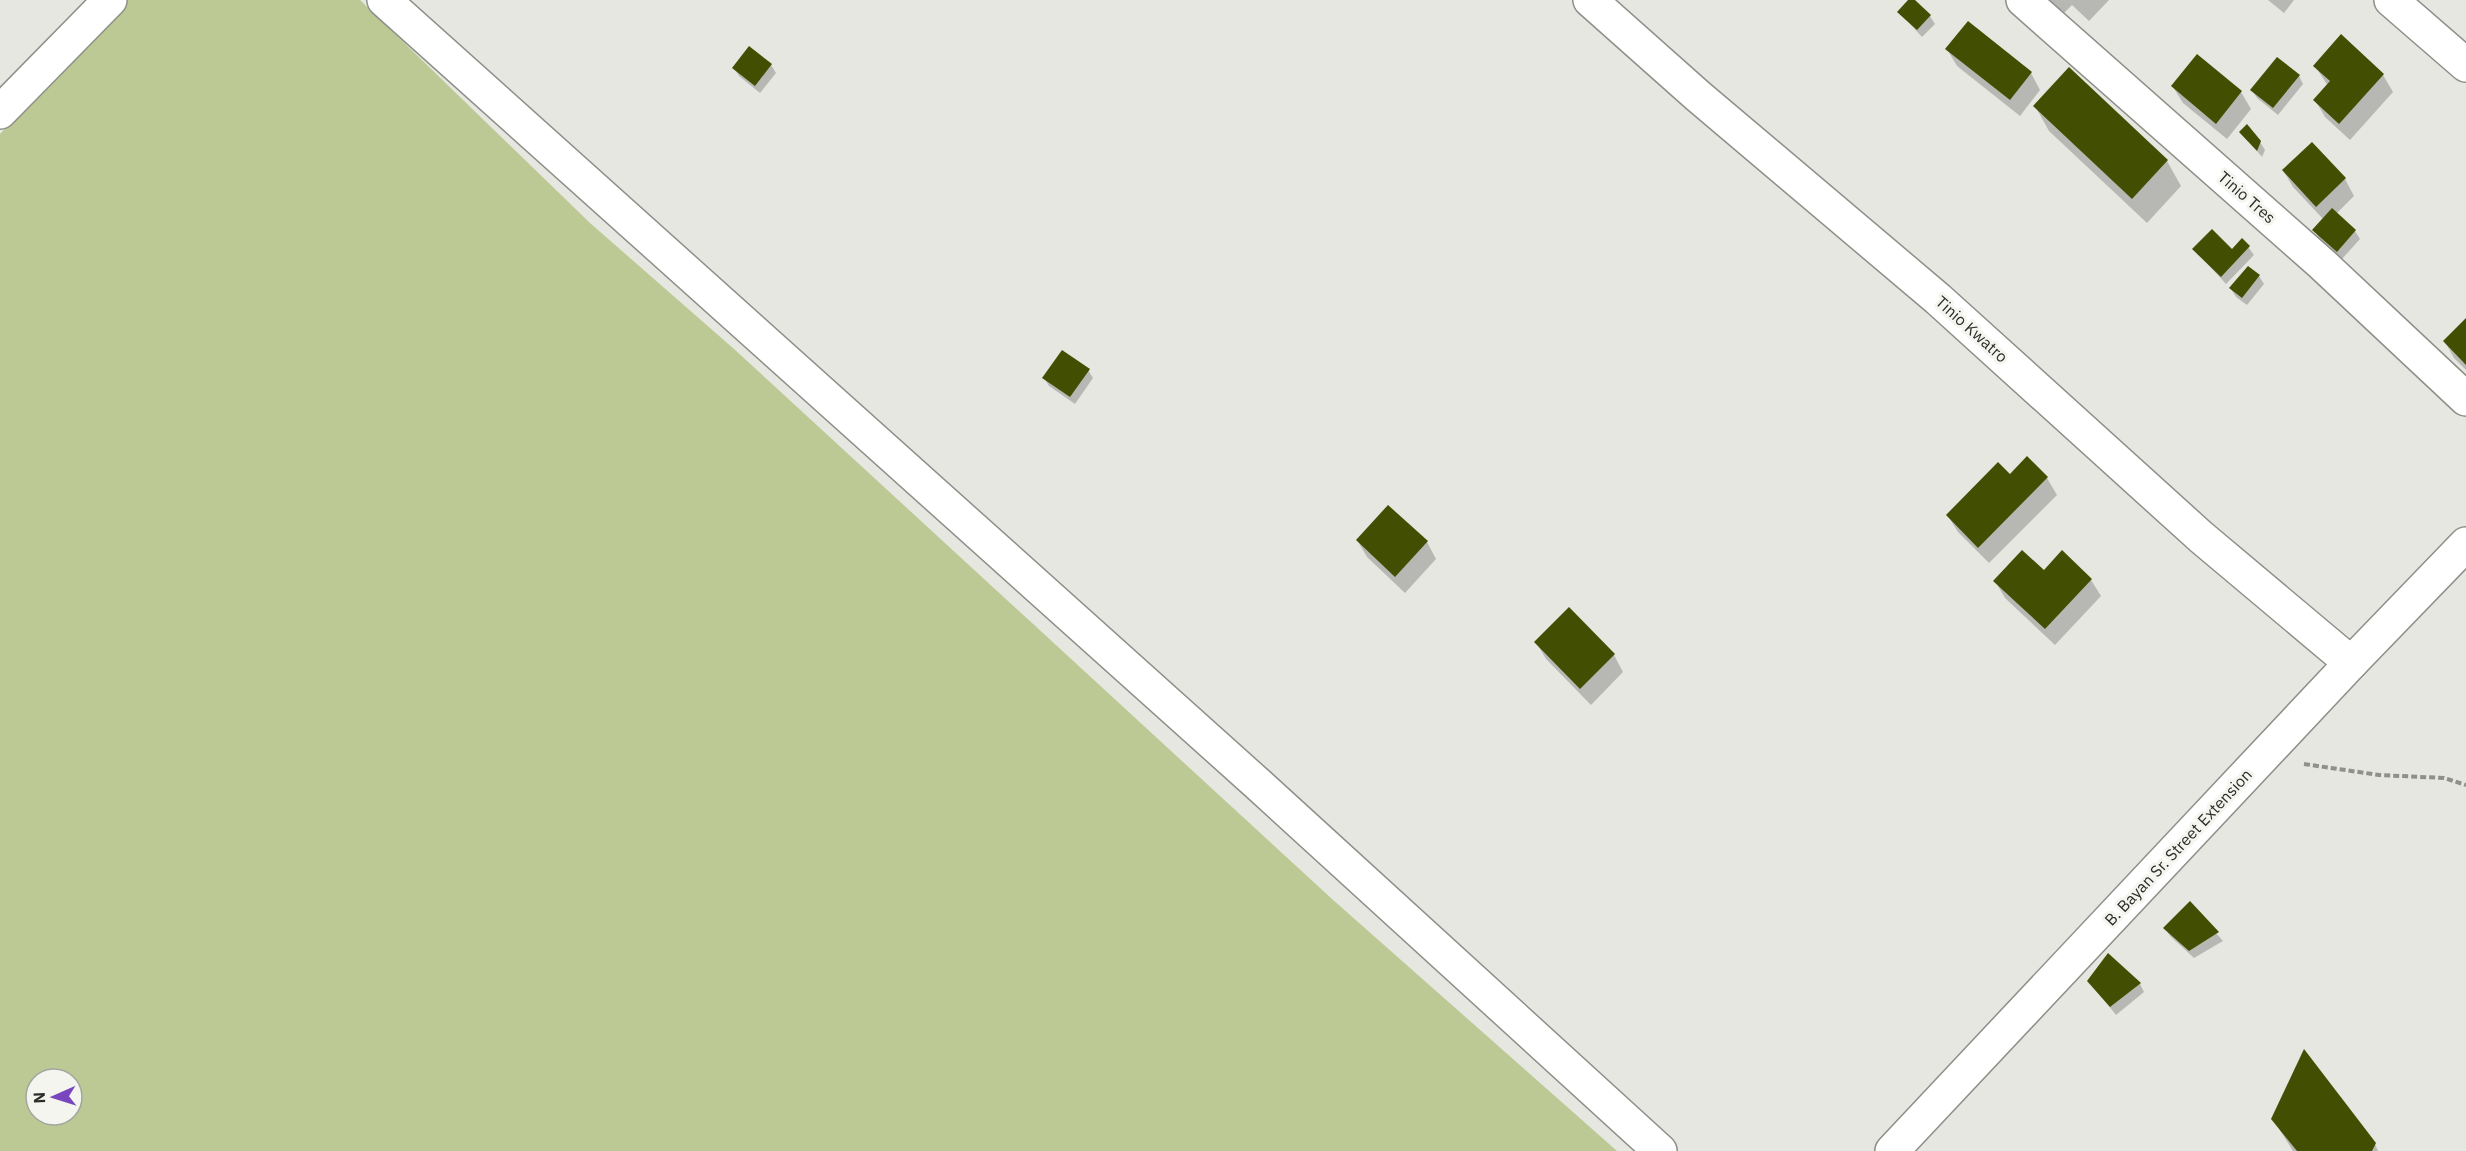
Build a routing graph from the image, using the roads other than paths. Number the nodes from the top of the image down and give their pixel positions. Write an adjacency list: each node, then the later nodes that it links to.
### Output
1 (110, 0): 7 (street)
2 (384, 0): 11 (street)
3 (1590, 0): 10 (street, Tinio Kwatro)
4 (2023, 0): 8 (street, Tinio Tres)
5 (2391, 0): 6 (street)
6 (2466, 65)
7 (0, 112)
8 (2466, 399)
9 (2466, 544): 10 (street, B. Bayan Sr. Street Extension)
10 (2351, 663): 12 (street, B. Bayan Sr. Street Extension)
11 (1660, 1151)
12 (1892, 1151)

